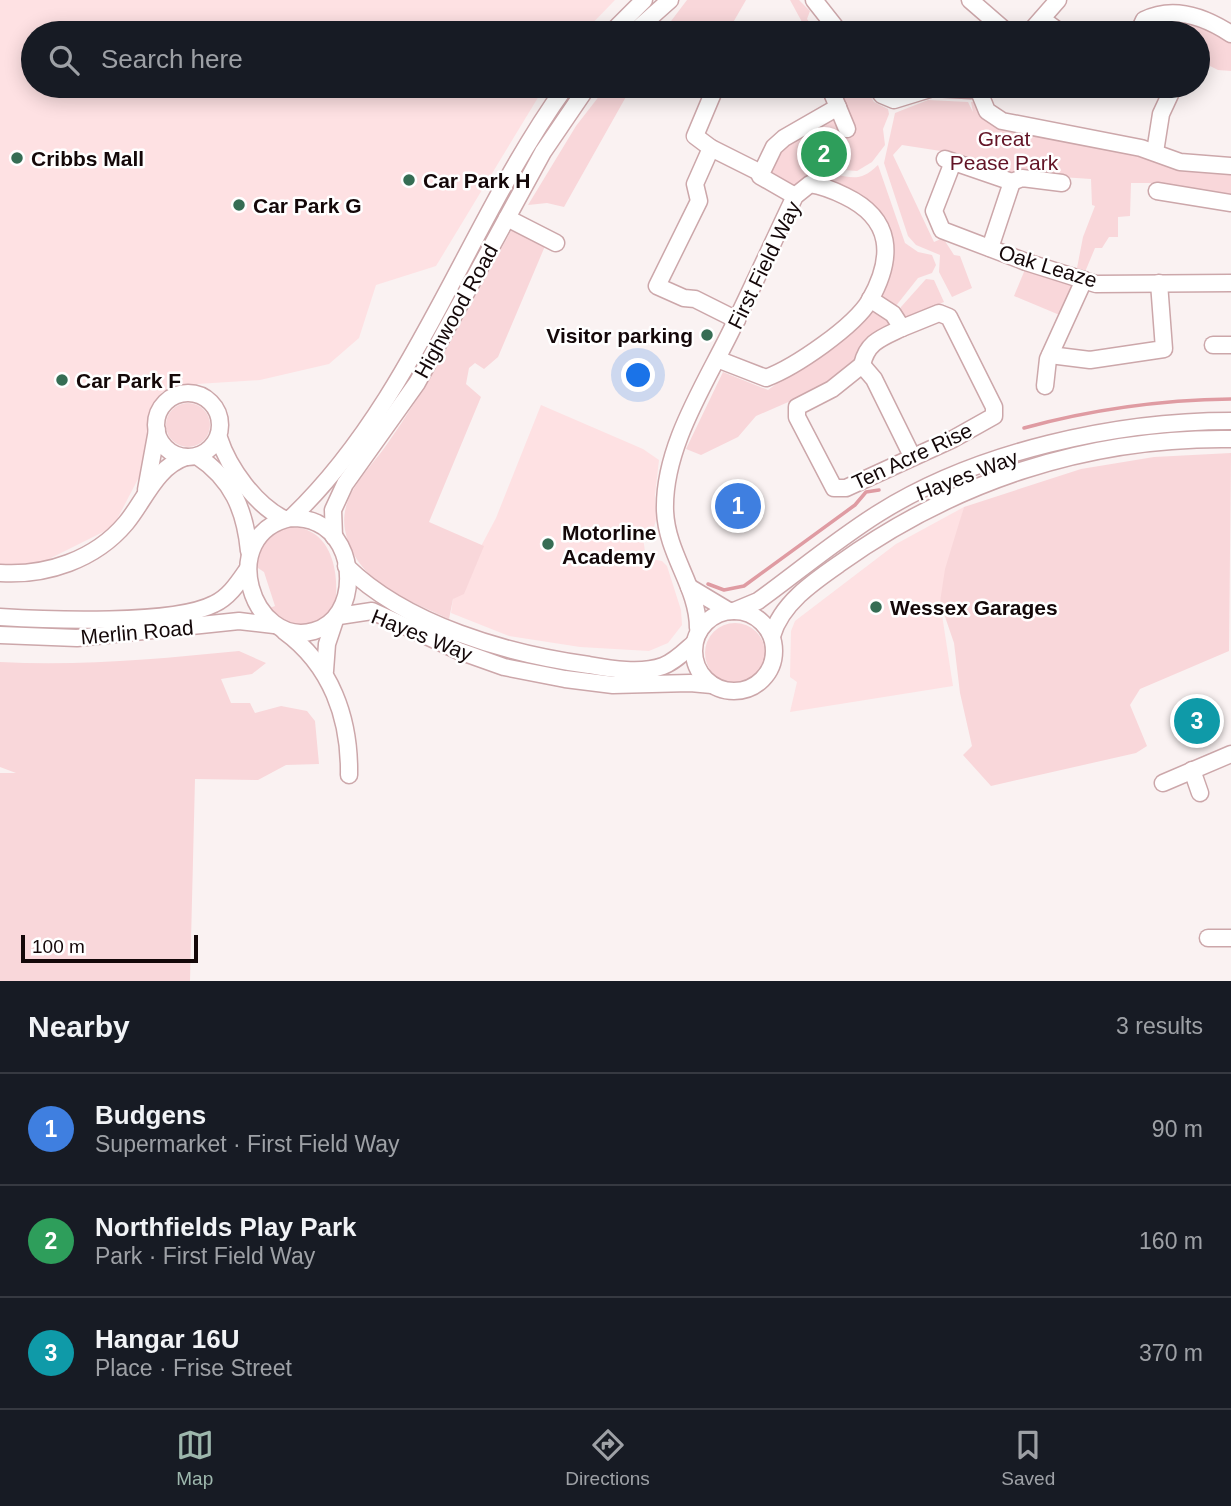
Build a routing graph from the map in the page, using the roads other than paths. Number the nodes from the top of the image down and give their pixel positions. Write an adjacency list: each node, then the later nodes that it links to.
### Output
1 (644, 0): 8 (street)
2 (670, 0): 9 (street)
3 (814, 0): 6 (street)
4 (970, 0): 10 (street)
5 (1058, 0): 7 (street)
6 (831, 7)
7 (1042, 19): 11 (street)
8 (623, 21)
9 (646, 21)
10 (994, 21)
11 (1045, 21)
12 (1144, 21): 13 (street)
13 (1231, 34)
14 (557, 98): 53 (street, Highwood Road)
15 (580, 98): 31 (street, Highwood Road)
16 (711, 98): 22 (street)
17 (834, 98): 20 (street)
18 (982, 98): 23 (street)
19 (1168, 98): 23 (street)
20 (838, 107): 21 (street); 25 (street)
21 (847, 129)
22 (711, 148): 25 (street); 38 (street)
23 (1155, 152): 24 (street)
24 (1231, 166)
25 (761, 175): 29 (street)
26 (1012, 182): 27 (street); 33 (street); 33 (street, Oak Leaze)
27 (1062, 183)
28 (1157, 191): 30 (street)
29 (795, 196): 37 (street, First Field Way); 38 (street, First Field Way)
30 (1231, 203)
31 (507, 218): 32 (street); 54 (street, Highwood Road)
32 (556, 243)
33 (990, 248): 34 (street, Oak Leaze)
34 (1084, 281): 36 (street, Oak Leaze); 42 (street)
35 (1231, 283): 36 (street, Oak Leaze)
36 (1159, 284): 42 (street)
37 (870, 299): 39 (street); 43 (street, First Field Way)
38 (737, 320): 43 (street, First Field Way)
39 (902, 328): 44 (street); 51 (street, Ten Acre Rise)
40 (1213, 345): 41 (street)
41 (1231, 345)
42 (1044, 356): 45 (street)
43 (718, 359): 59 (street, First Field Way)
44 (862, 365): 51 (street); 51 (street, Ten Acre Rise)
45 (1045, 386)
46 (1231, 421): 60 (street, Hayes Way)
47 (157, 430): 48 (street); 50 (street); 52 (street)
48 (219, 438): 50 (street); 53 (street)
49 (1231, 439): 66 (street, Hayes Way)
50 (191, 456): 52 (street); 55 (street)
51 (912, 456)
52 (144, 495): 58 (street)
53 (287, 519): 54 (street); 55 (street)
54 (334, 537): 56 (street)
55 (249, 551): 57 (street)
56 (346, 566): 62 (street); 65 (street, Hayes Way)
57 (247, 570): 61 (street, Merlin Road); 63 (street)
58 (0, 573)
59 (689, 587): 60 (street); 65 (street, First Field Way)
60 (732, 611): 65 (street); 66 (street)
61 (0, 617)
62 (337, 618): 63 (street); 67 (street); 68 (street, Hayes Way)
63 (278, 627): 64 (street, Merlin Road); 67 (street)
64 (0, 635)
65 (695, 636): 68 (street)
66 (772, 636): 68 (street)
67 (325, 671): 71 (street)
68 (712, 685)
69 (1231, 754): 70 (street)
70 (1192, 770): 72 (street); 73 (street)
71 (349, 775)
72 (1163, 783)
73 (1200, 793)
74 (1208, 938): 75 (street)
75 (1231, 938)

